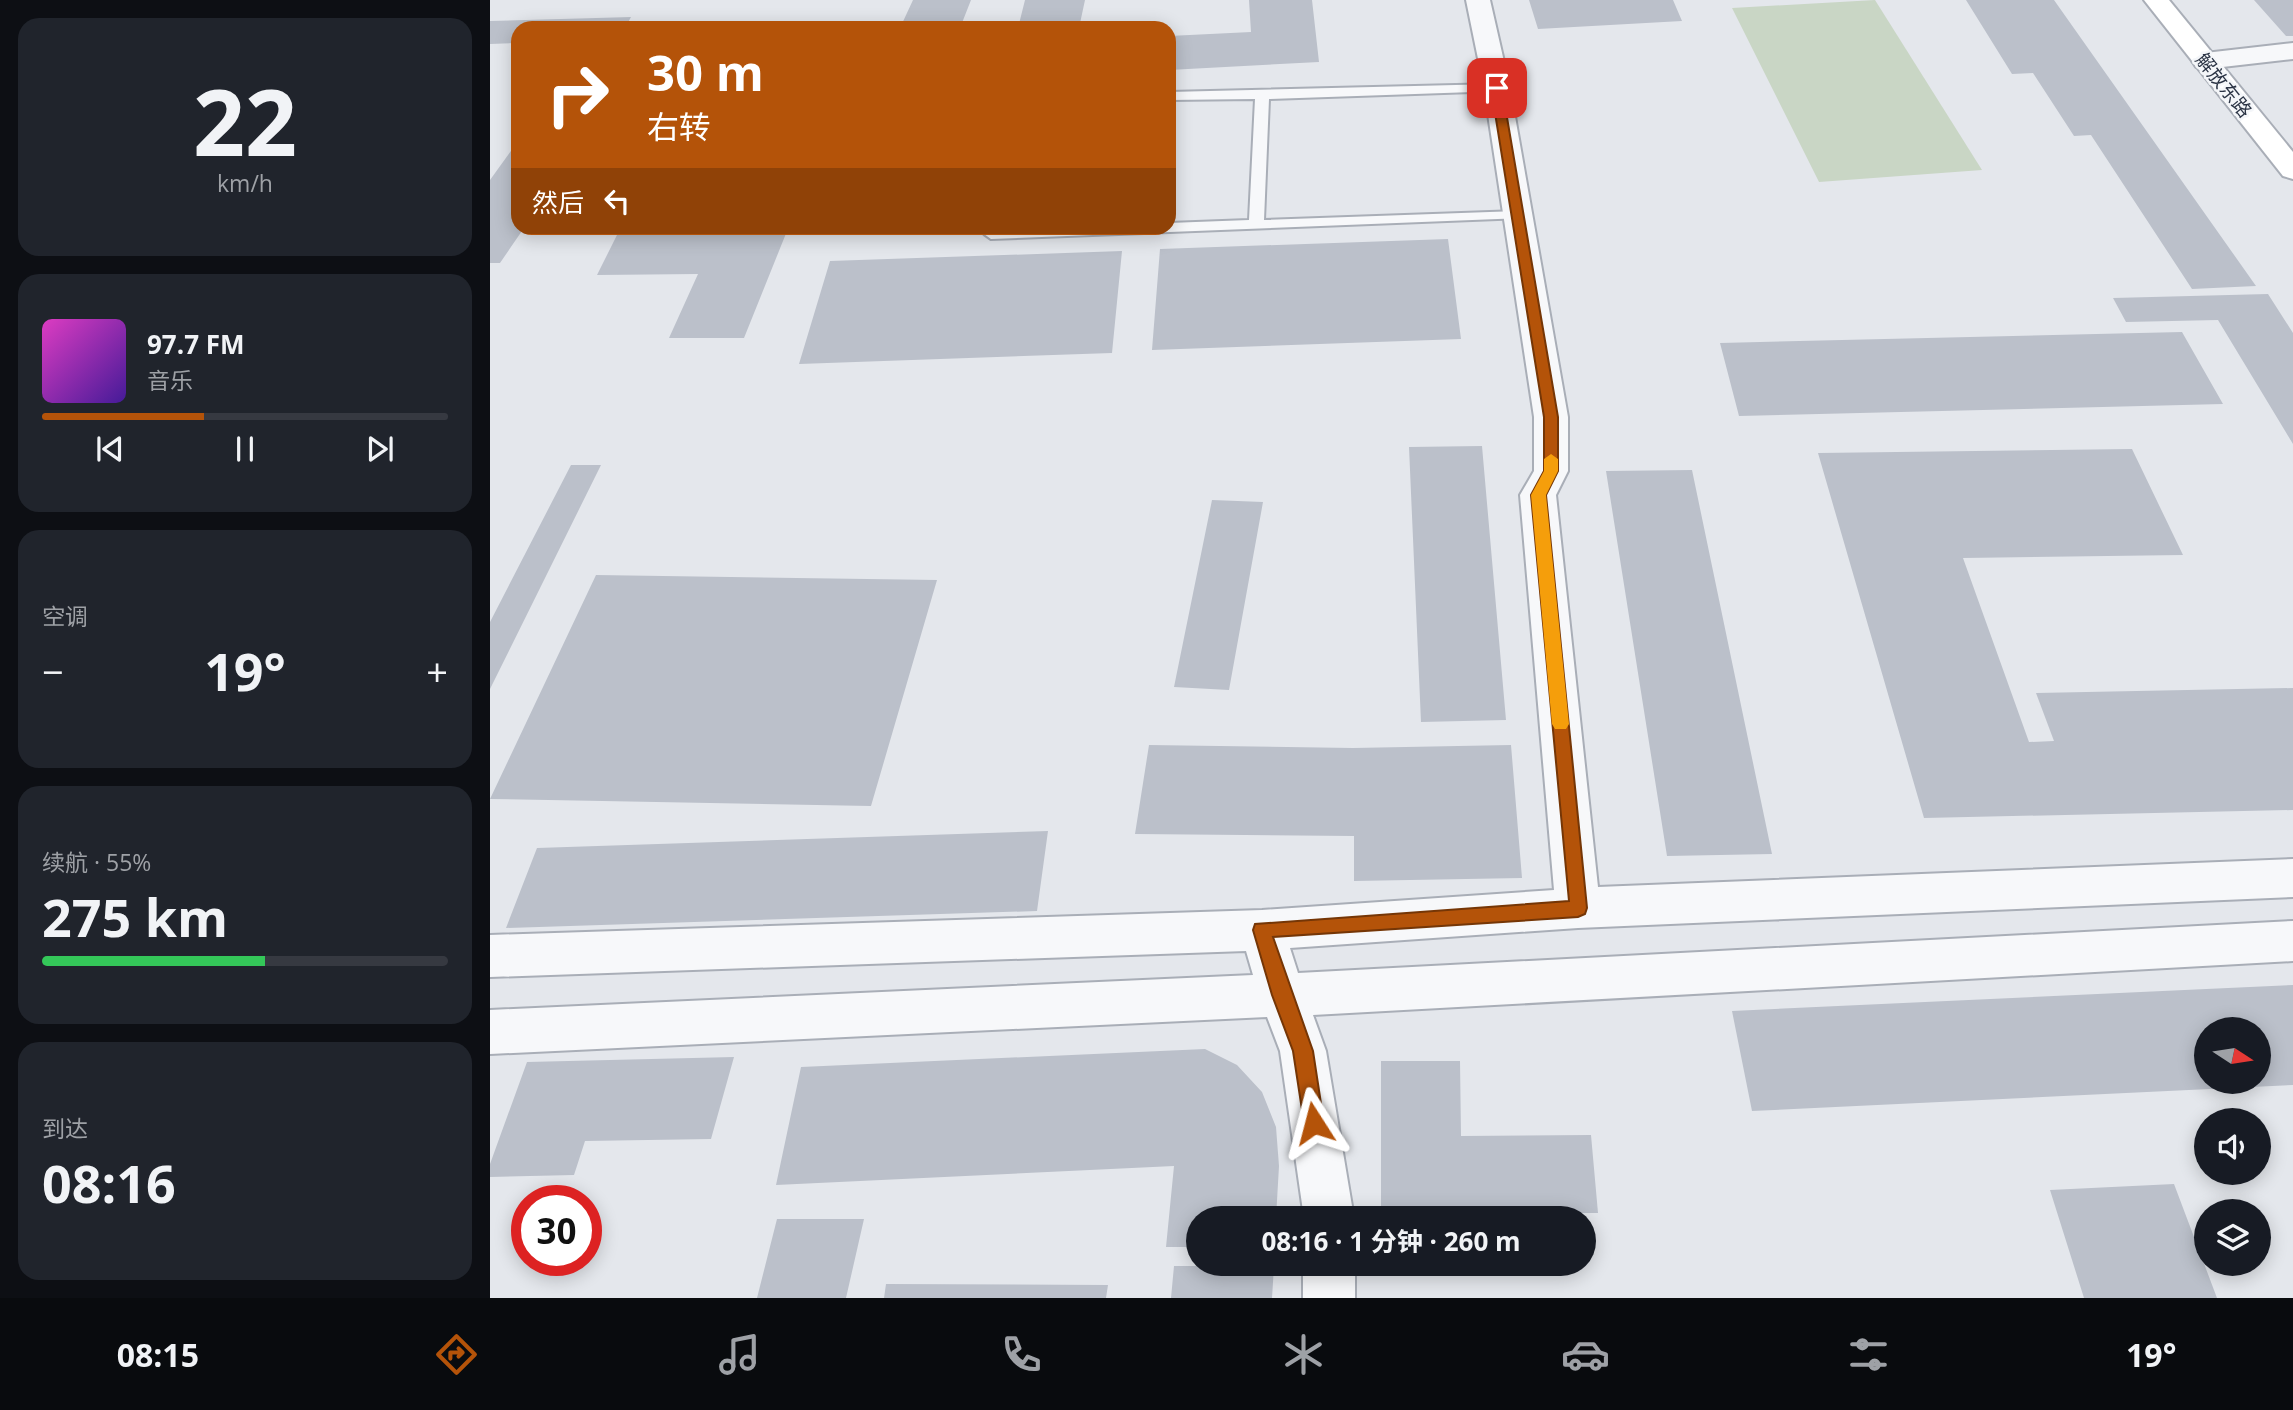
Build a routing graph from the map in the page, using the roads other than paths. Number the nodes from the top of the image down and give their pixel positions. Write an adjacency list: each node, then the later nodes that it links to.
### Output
1 (1478, 0): 6 (street)
2 (2156, 0): 5 (street, 解放东路)
3 (2182, 0): 5 (street, 解放东路)
4 (2288, 55): 5 (street)
5 (2218, 60): 9 (street, 解放东路); 10 (street, 解放东路)
6 (1497, 88): 7 (lane); 11 (street)
7 (1262, 95): 8 (lane); 12 (lane)
8 (1176, 96)
9 (2293, 134)
10 (2293, 170)
11 (1518, 215): 12 (lane); 15 (street)
12 (1256, 225): 13 (lane)
13 (1176, 228)
14 (2293, 878): 15 (street)
15 (1578, 908): 16 (street)
16 (1262, 930): 18 (street); 19 (street)
17 (2293, 941): 19 (street)
18 (490, 956)
19 (1282, 995): 20 (street); 21 (street)
20 (490, 1032)
21 (1327, 1206)
22 (1329, 1276): 23 (street)
23 (1329, 1298)

